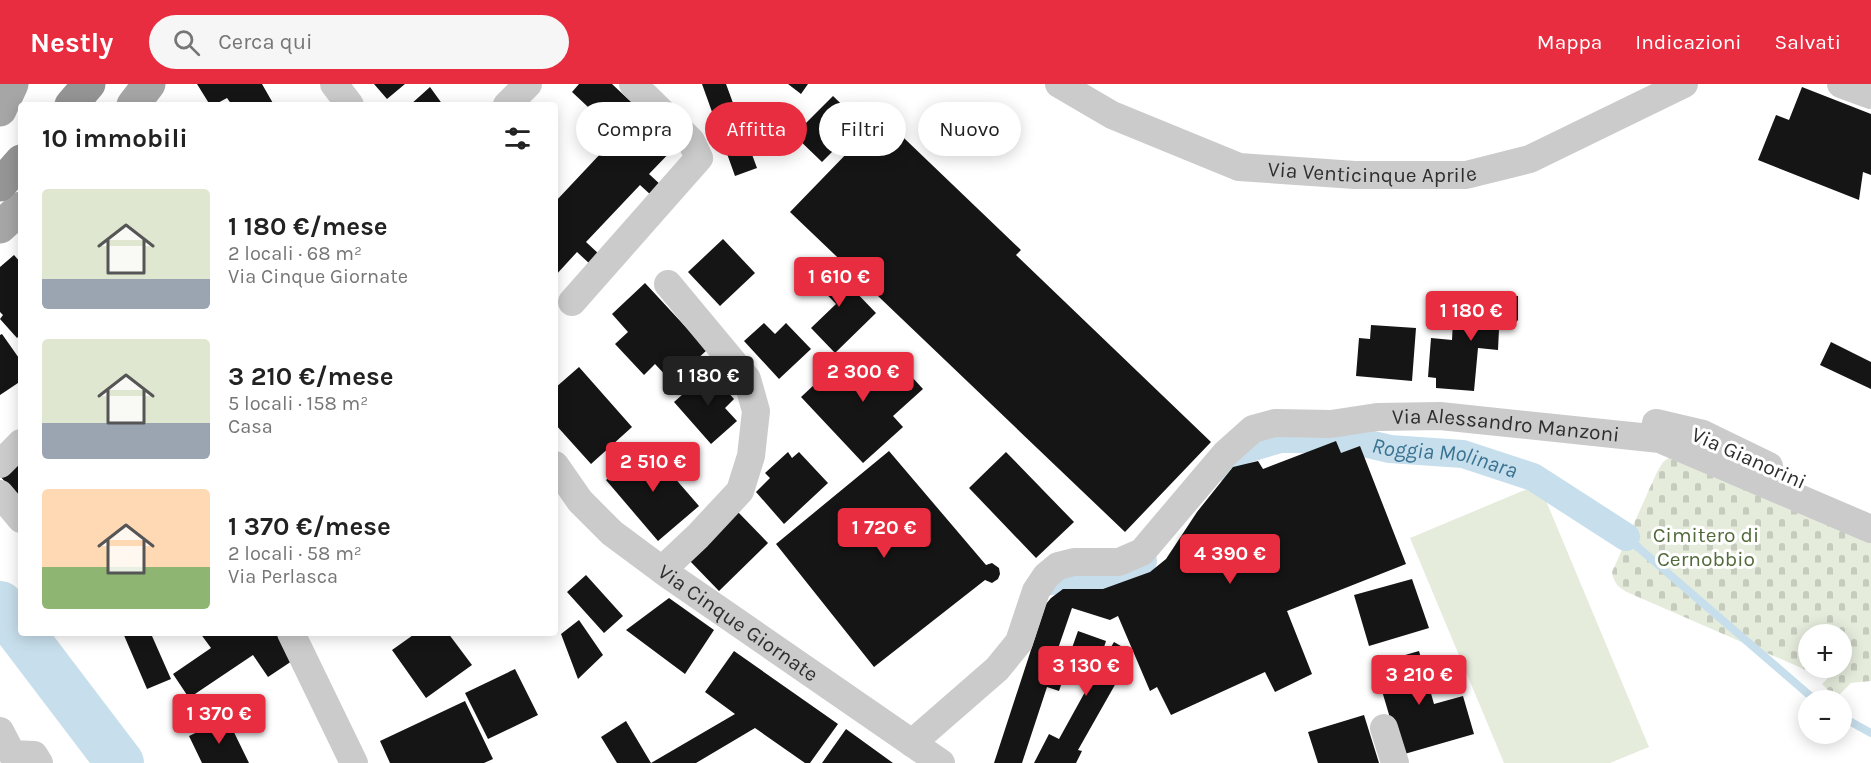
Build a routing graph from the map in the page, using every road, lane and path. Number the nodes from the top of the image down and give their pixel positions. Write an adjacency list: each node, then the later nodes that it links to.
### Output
1 (12, 84): 15 (main road)
2 (89, 84): 11 (highway)
3 (150, 84): 12 (main road)
4 (334, 84): 13 (street)
5 (528, 84): 14 (street)
6 (633, 84): 19 (street)
7 (1059, 84): 8 (street, Via Venticinque Aprile)
8 (1683, 84)
9 (1840, 84): 10 (street)
10 (1871, 95)
11 (74, 102)
12 (135, 102)
13 (348, 102)
14 (510, 102)
15 (0, 110)
16 (18, 165): 17 (highway)
17 (0, 185)
18 (668, 284): 28 (street)
19 (572, 302)
20 (1559, 429): 25 (street, Via Gianorini); 27 (street, Via Alessandro Manzoni); 31 (street, Via Alessandro Manzoni)
21 (18, 446): 22 (street)
22 (0, 464)
23 (558, 469): 28 (street, Via Cinque Giornate)
24 (0, 494): 26 (street)
25 (1871, 506)
26 (18, 515)
27 (1871, 529)
28 (662, 570): 31 (street, Via Cinque Giornate)
29 (292, 636): 34 (street)
30 (1384, 728): 36 (street)
31 (912, 743): 35 (street, Via Cinque Giornate)
32 (4, 748): 33 (street)
33 (39, 763)
34 (354, 763)
35 (941, 763)
36 (1395, 763)

